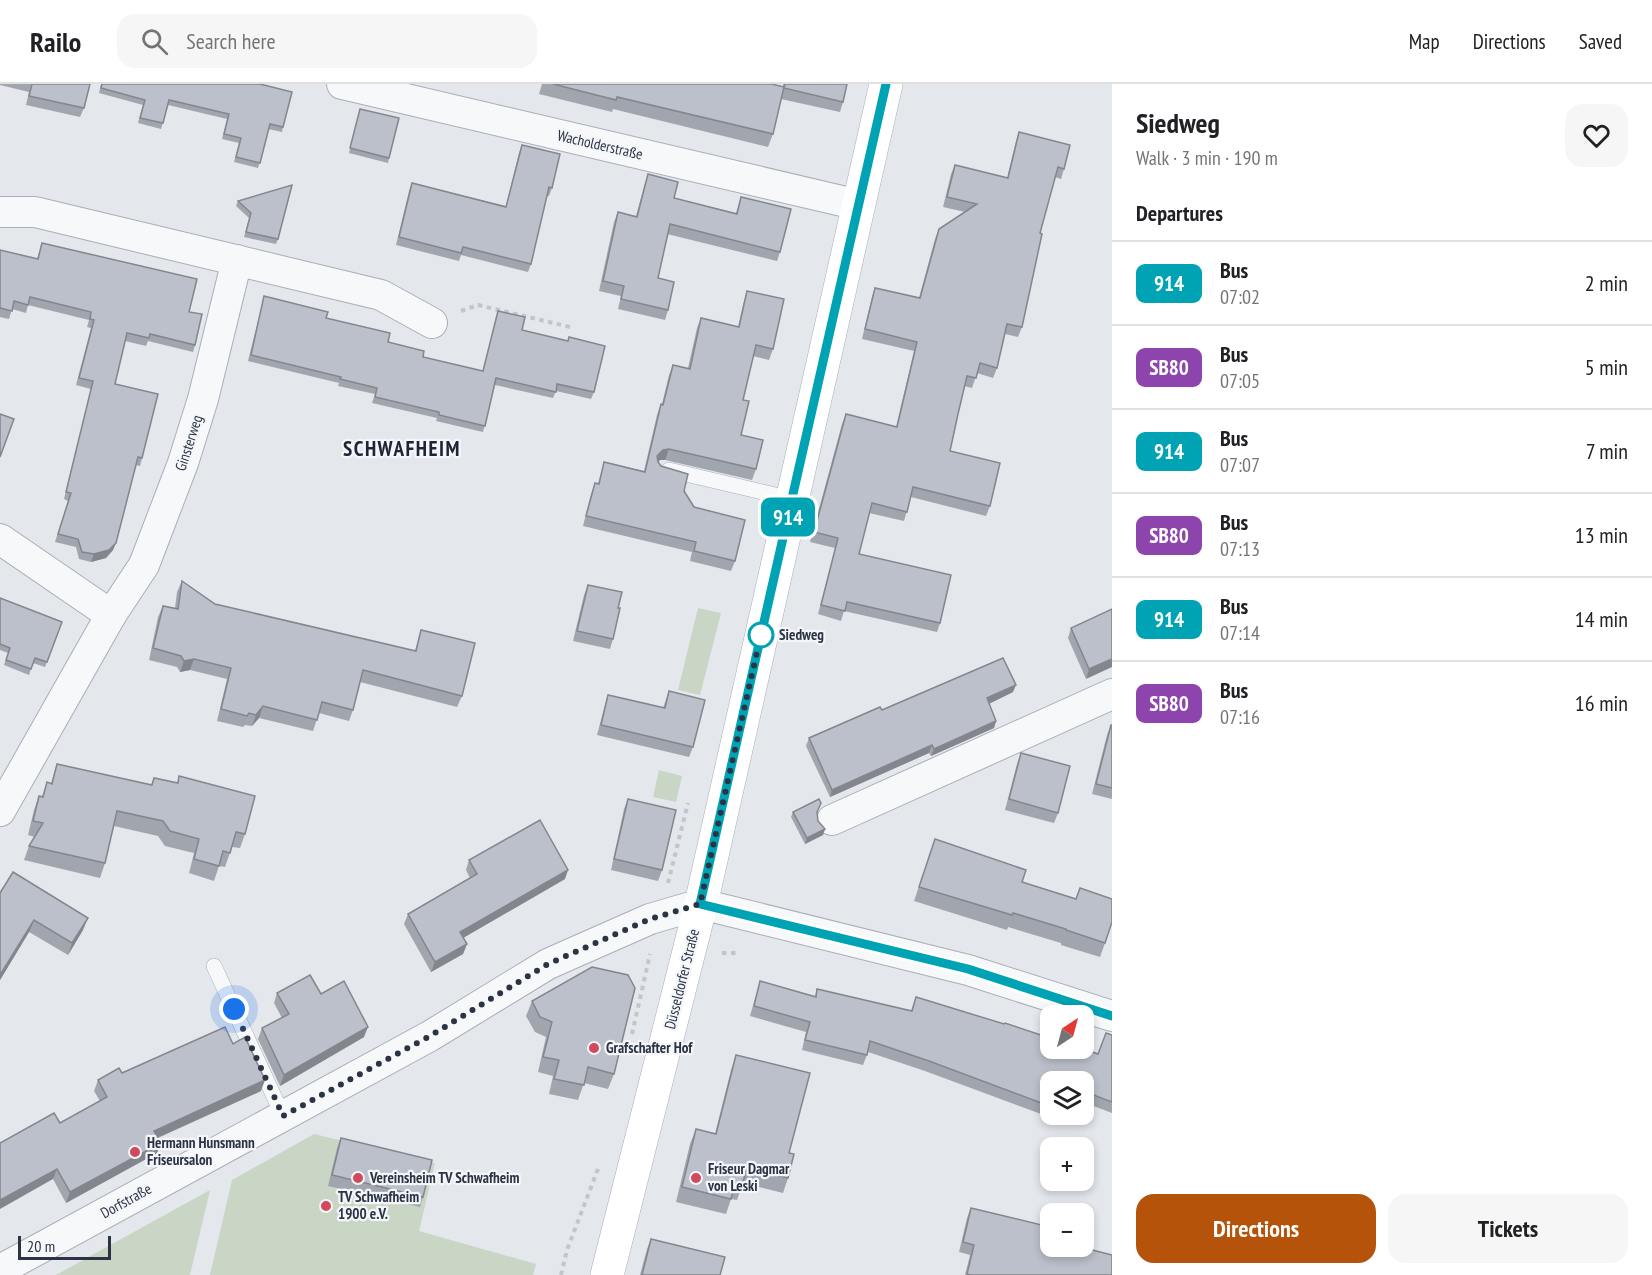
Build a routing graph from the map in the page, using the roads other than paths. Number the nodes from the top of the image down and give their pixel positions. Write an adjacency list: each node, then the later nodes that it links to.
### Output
1 (886, 84): 3 (main road, Düsseldorfer Straße)
2 (349, 85): 3 (street, Wacholderstraße)
3 (858, 205): 8 (main road, Düsseldorfer Straße)
4 (0, 212): 5 (street)
5 (237, 260): 6 (street); 10 (street, Ginsterweg)
6 (432, 323)
7 (663, 469): 8 (lane)
8 (792, 499): 14 (main road, Düsseldorfer Straße)
9 (0, 539): 10 (street)
10 (111, 615): 12 (street, Ginsterweg)
11 (1112, 694): 13 (street)
12 (0, 811)
13 (832, 820)
14 (700, 904): 16 (street); 17 (street, Dorfstraße); 19 (main road, Düsseldorfer Straße)
15 (214, 966): 17 (lane)
16 (1112, 1016)
17 (283, 1116): 18 (street, Dorfstraße)
18 (0, 1270)
19 (607, 1275)

